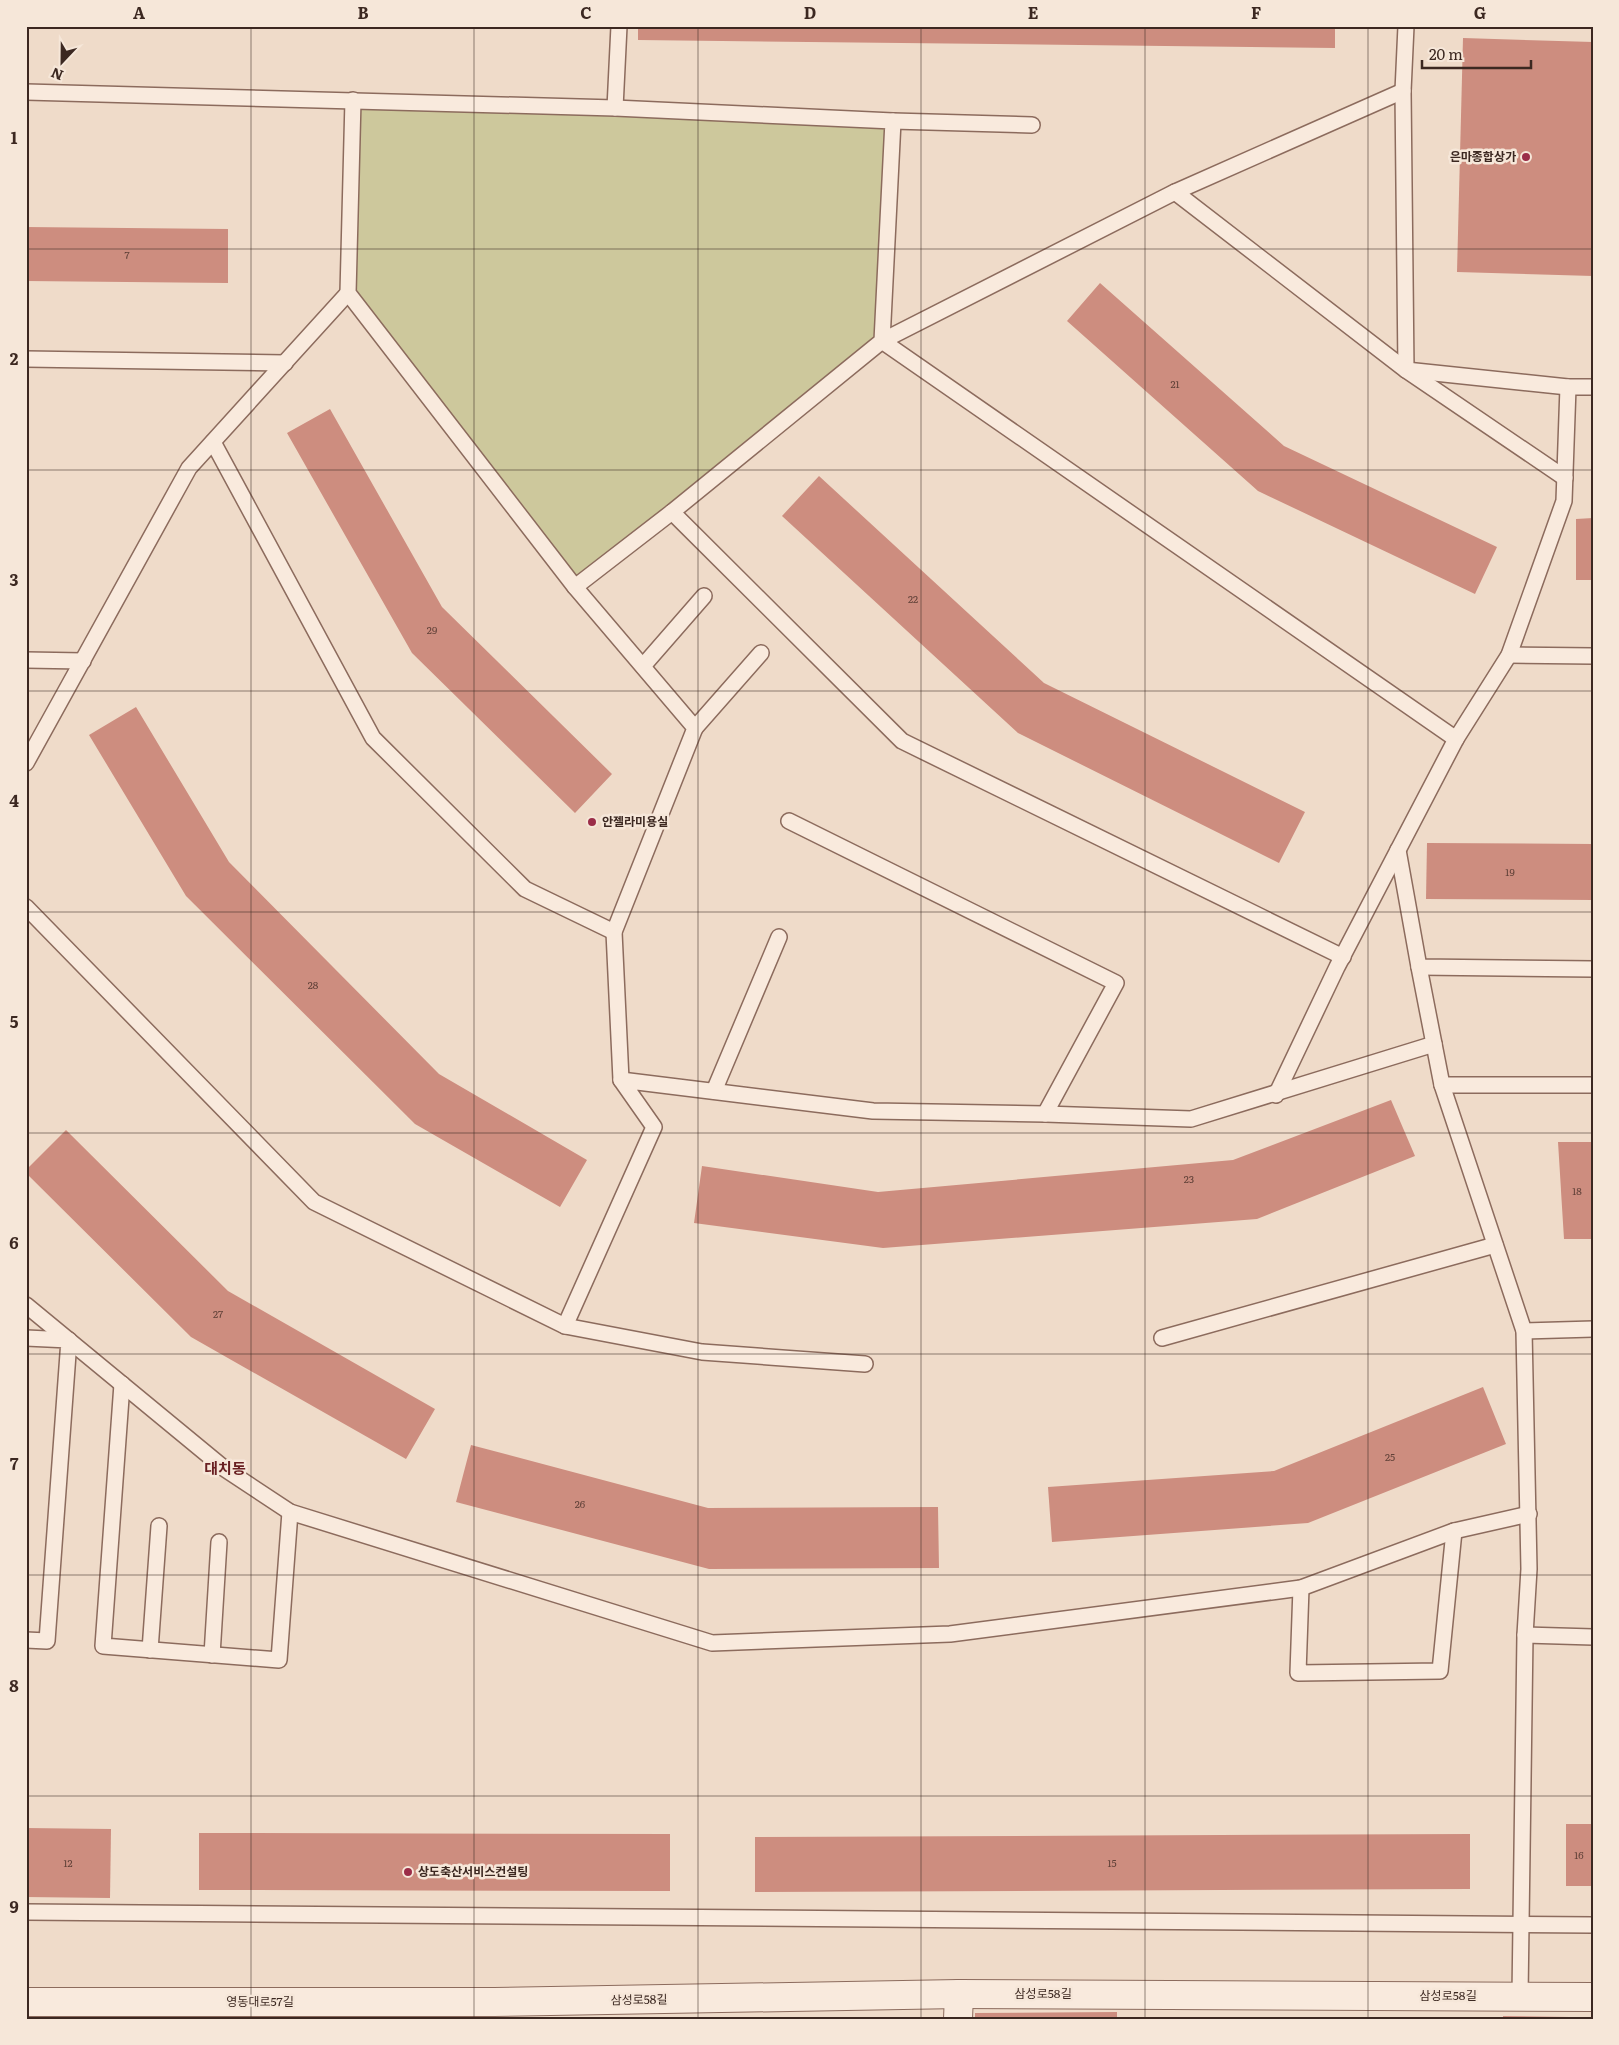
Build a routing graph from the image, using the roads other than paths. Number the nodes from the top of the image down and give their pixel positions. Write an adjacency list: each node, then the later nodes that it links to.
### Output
1 (619, 26): 6 (lane)
2 (1406, 26): 3 (lane)
3 (1403, 91): 9 (lane); 14 (lane)
4 (26, 92): 5 (lane)
5 (354, 100): 6 (lane); 10 (lane)
6 (615, 108): 7 (lane)
7 (893, 120): 8 (lane); 11 (lane)
8 (1032, 125)
9 (1175, 192): 11 (lane); 14 (lane)
10 (348, 293): 13 (lane); 20 (lane)
11 (882, 341): 19 (lane); 29 (lane)
12 (26, 359): 13 (lane)
13 (285, 362): 17 (lane)
14 (1406, 370): 15 (lane); 18 (lane)
15 (1568, 387): 16 (lane); 18 (lane)
16 (1593, 387)
17 (213, 442): 26 (lane); 34 (lane)
18 (1565, 478): 23 (lane)
19 (672, 512): 20 (lane); 36 (lane)
20 (575, 587): 27 (lane)
21 (704, 596): 27 (lane)
22 (761, 653): 28 (lane)
23 (1509, 655): 24 (lane); 29 (lane)
24 (1593, 656)
25 (26, 660): 26 (lane)
26 (83, 661): 30 (lane)
27 (643, 666): 28 (lane)
28 (695, 728): 34 (lane)
29 (1456, 739): 32 (lane)
30 (26, 763)
31 (789, 821): 45 (lane)
32 (1398, 850): 36 (lane); 37 (lane)
33 (26, 907): 48 (lane)
34 (614, 932): 40 (lane)
35 (779, 937): 43 (lane)
36 (1343, 957): 44 (lane)
37 (1418, 967): 38 (lane); 39 (lane)
38 (1593, 969)
39 (1434, 1044): 41 (lane); 44 (lane)
40 (621, 1080): 43 (lane); 48 (lane)
41 (1442, 1085): 42 (lane); 46 (lane)
42 (1593, 1085)
43 (714, 1091): 45 (lane)
44 (1276, 1095): 45 (lane)
45 (1045, 1114)
46 (1495, 1245): 50 (lane); 52 (lane)
47 (26, 1305): 53 (lane)
48 (565, 1326): 54 (lane)
49 (1593, 1329): 50 (lane)
50 (1524, 1331): 57 (lane)
51 (26, 1338): 53 (lane)
52 (1162, 1338)
53 (68, 1340): 55 (lane); 64 (lane)
54 (865, 1364)
55 (122, 1384): 56 (lane); 65 (lane)
56 (290, 1512): 61 (lane); 66 (lane)
57 (1528, 1514): 59 (lane); 62 (lane)
58 (158, 1526): 65 (lane)
59 (1454, 1531): 61 (lane); 61 (lane)
60 (219, 1542): 66 (lane)
61 (1301, 1588)
62 (1525, 1635): 63 (lane); 68 (lane)
63 (1593, 1637)
64 (26, 1640)
65 (150, 1650): 66 (lane)
66 (212, 1655)
67 (26, 1912): 68 (lane)
68 (1520, 1924): 69 (lane); 70 (lane)
69 (1593, 1925)
70 (1520, 1996): 71 (street, 삼성로58길); 74 (street, 삼성로58길)
71 (1593, 1997)
72 (26, 2002): 75 (street, 영동대로57길)
73 (958, 2006): 74 (street, 삼성로58길); 75 (street, 삼성로58길)
74 (1463, 2007)
75 (489, 2010)

